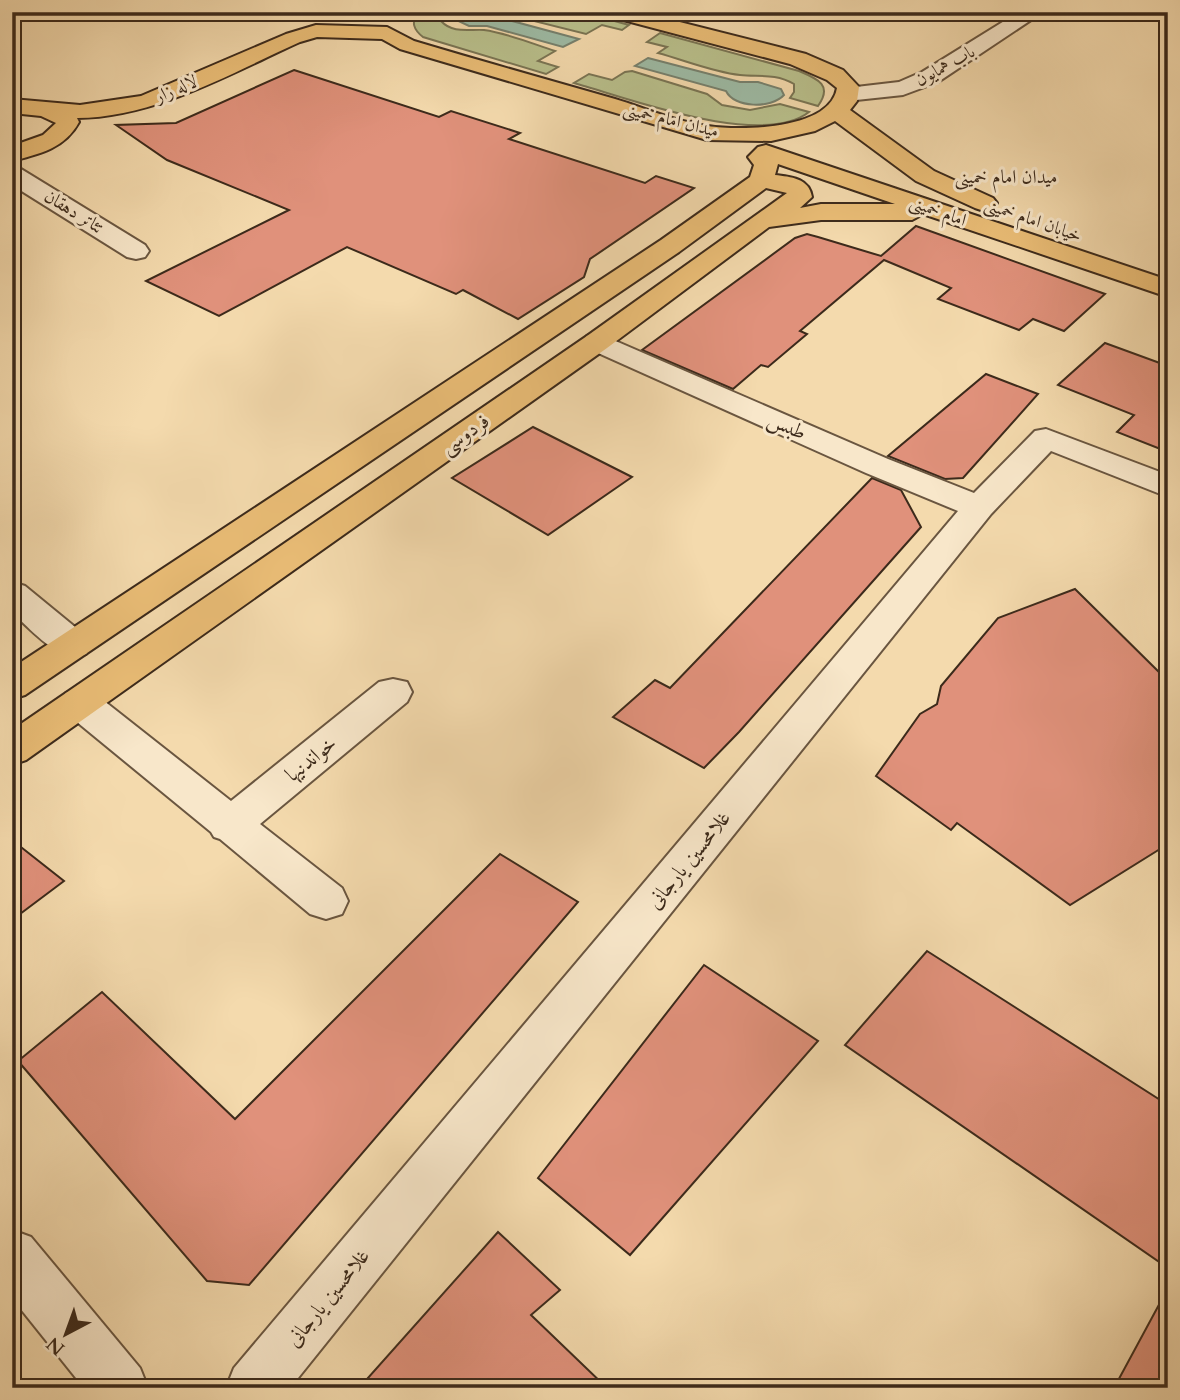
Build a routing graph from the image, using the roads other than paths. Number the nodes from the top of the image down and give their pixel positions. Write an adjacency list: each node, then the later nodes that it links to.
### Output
1 (615, 12): 4 (main road)
2 (1033, 12): 4 (street, باب همایون)
3 (388, 23): 6 (main road, لاله زار); 7 (main road, میدان امام خمینی)
4 (842, 102): 7 (main road, میدان امام خمینی); 15 (main road, خیابان امام خمینی)
5 (12, 106): 6 (main road, لاله زار)
6 (48, 111): 9 (main road)
7 (707, 133): 8 (main road, امام خمینی)
8 (741, 144): 11 (main road); 12 (main road, امام خمینی)
9 (12, 154)
10 (12, 174): 14 (street, تئاتر دهقان)
11 (761, 180): 13 (main road); 17 (main road, فردوسی)
12 (947, 215): 13 (main road, فردوسی); 16 (main road, امام خمینی)
13 (761, 221): 18 (main road, فردوسی)
14 (136, 251)
15 (1168, 266)
16 (1168, 289)
17 (556, 324): 18 (main road); 22 (main road, فردوسی)
18 (597, 342): 20 (street, طبس); 25 (main road, فردوسی)
19 (1168, 487): 20 (street, غلامحسین یارجانی)
20 (979, 506): 31 (street, غلامحسین یارجانی)
21 (12, 594): 22 (street)
22 (73, 645): 23 (main road, فردوسی)
23 (12, 686)
24 (393, 692): 27 (street, خواندنیها)
25 (80, 703): 26 (main road, فردوسی); 27 (street)
26 (12, 750)
27 (229, 826): 28 (street)
28 (326, 901)
29 (12, 1256): 30 (street)
30 (120, 1388)
31 (254, 1388)

